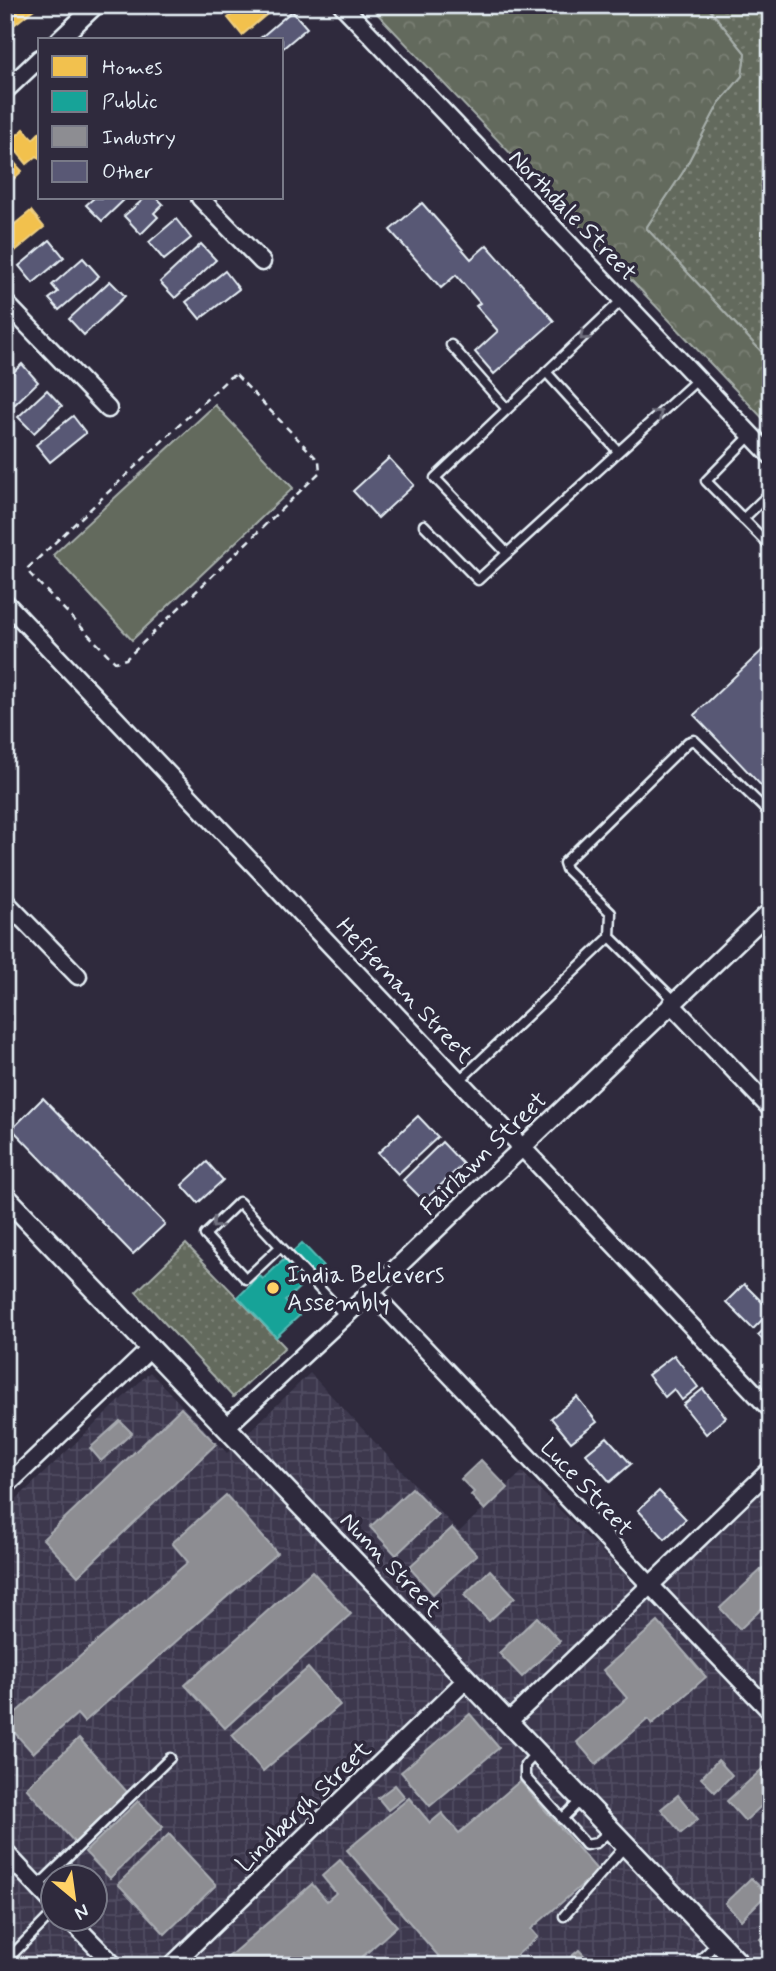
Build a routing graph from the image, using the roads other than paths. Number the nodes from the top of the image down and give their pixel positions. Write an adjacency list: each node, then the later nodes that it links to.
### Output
1 (96, 5): 3 (street)
2 (342, 5): 8 (street, Northdale Street)
3 (61, 38)
4 (38, 60): 5 (street)
5 (5, 92)
6 (202, 200): 7 (street)
7 (262, 262)
8 (622, 299): 11 (lane, one-way to 11); 12 (street, Northdale Street)
9 (5, 302): 13 (street)
10 (451, 345): 14 (lane)
11 (546, 372): 14 (lane); 16 (lane)
12 (698, 379): 15 (street, Northdale Street); 16 (lane, one-way to 12)
13 (108, 409)
14 (507, 409): 22 (lane)
15 (751, 435): 17 (street, Northdale Street); 19 (lane)
16 (618, 451): 22 (lane)
17 (771, 456)
18 (771, 492): 19 (lane)
19 (743, 519): 21 (lane)
20 (424, 525): 22 (lane)
21 (771, 547)
22 (508, 553)
23 (5, 602): 30 (street, Heffernan Street)
24 (771, 816): 27 (lane)
25 (5, 901): 28 (street)
26 (771, 910): 29 (street, Fairlawn Street)
27 (610, 937): 29 (lane); 30 (lane)
28 (78, 976)
29 (673, 1003): 31 (street); 32 (street, Fairlawn Street)
30 (459, 1081): 32 (street, Heffernan Street)
31 (771, 1109)
32 (522, 1147): 35 (street, Fairlawn Street); 38 (street, Heffernan Street)
33 (5, 1196): 37 (street, Nunn Street)
34 (281, 1247): 34 (lane, one-way to 34); 36 (lane)
35 (371, 1292): 36 (street, Fairlawn Street); 42 (street, Luce Street)
36 (345, 1316): 39 (street, Fairlawn Street)
37 (150, 1348): 39 (street, Nunn Street); 41 (street)
38 (771, 1410)
39 (226, 1427): 43 (street, Nunn Street)
40 (771, 1469): 42 (street)
41 (5, 1487)
42 (650, 1586): 44 (street, Luce Street); 45 (street)
43 (467, 1679): 45 (street, Nunn Street); 61 (street, Lindbergh Street)
44 (771, 1712)
45 (508, 1722): 46 (street, Nunn Street)
46 (537, 1752): 48 (street, Nunn Street); 49 (lane)
47 (170, 1758): 53 (lane)
48 (582, 1799): 49 (lane); 50 (street, Nunn Street)
49 (562, 1819): 50 (lane)
50 (611, 1830): 51 (street, Nunn Street)
51 (626, 1846): 55 (lane); 58 (street, Nunn Street)
52 (5, 1852): 54 (street)
53 (63, 1862)
54 (38, 1886)
55 (564, 1916)
56 (38, 1928): 59 (lane)
57 (81, 1932): 60 (street)
58 (718, 1942): 62 (lane); 63 (street, Nunn Street)
59 (5, 1962)
60 (115, 1966)
61 (171, 1966)
62 (694, 1966)
63 (741, 1966)

